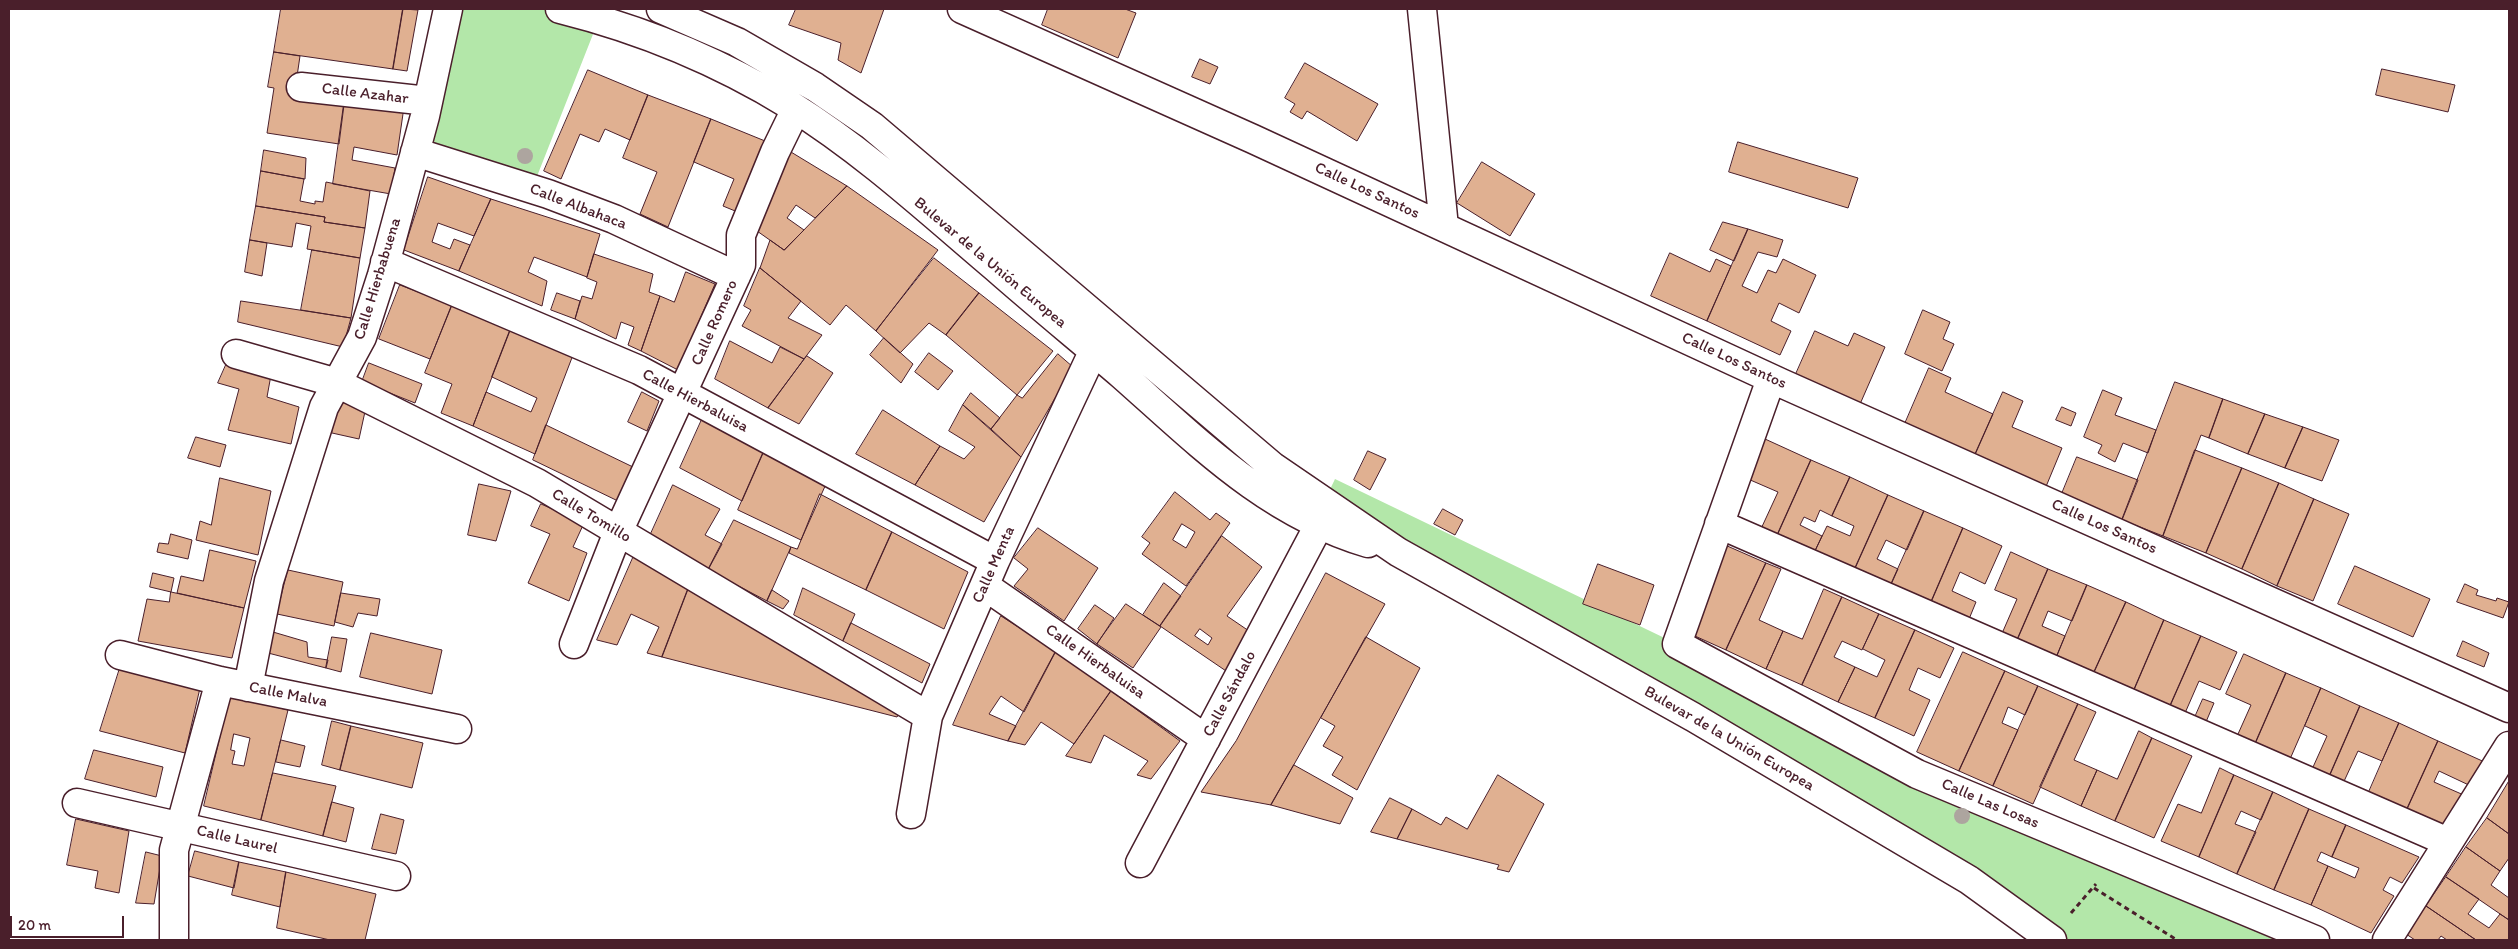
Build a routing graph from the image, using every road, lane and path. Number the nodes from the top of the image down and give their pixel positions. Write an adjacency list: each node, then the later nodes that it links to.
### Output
1 (448, 9): 7 (street, Calle Hierbabuena)
2 (560, 9): 8 (street, Bulevar de la Unión Europea)
3 (661, 9): 13 (street, Bulevar de la Unión Europea)
4 (1422, 9): 10 (street)
5 (970, 11): 10 (street, Calle Los Santos)
6 (301, 87): 7 (street, Calle Azahar)
7 (428, 101): 9 (street, Calle Hierbabuena)
8 (796, 110): 12 (street, Calle Romero); 14 (street, Bulevar de la Unión Europea)
9 (415, 152): 11 (street, Calle Hierbabuena); 12 (street, Calle Albahaca)
10 (1444, 227): 16 (street, Calle Los Santos)
11 (385, 262): 17 (street, Calle Hierbabuena); 18 (street, Calle Hierbaluisa)
12 (736, 276): 18 (street, Calle Romero)
13 (1106, 325): 14 (street, Calle Menta); 22 (street, Bulevar de la Unión Europea)
14 (1093, 351): 20 (street, Bulevar de la Unión Europea); 23 (street, Calle Menta)
15 (236, 354): 17 (street, Calle Tomillo)
16 (1771, 378): 19 (street); 29 (street, Calle Los Santos)
17 (337, 383): 21 (street, Calle Tomillo); 28 (street, Calle Hierbabuena)
18 (683, 394): 21 (street, Calle Romero); 23 (street, Calle Hierbaluisa)
19 (1719, 524): 37 (street); 38 (street, Calle Las Losas)
20 (1319, 525): 22 (street, Bulevar de la Unión Europea); 32 (street, Calle Sándalo)
21 (618, 532): 25 (street, Calle Romero); 30 (street, Calle Tomillo)
22 (1398, 552): 42 (street, Bulevar de la Unión Europea)
23 (995, 561): 24 (street, Calle Menta)
24 (985, 586): 30 (street, Calle Menta); 32 (street, Calle Hierbaluisa)
25 (574, 644)
26 (120, 655): 27 (street, Calle Malva)
27 (220, 681): 28 (street, Calle Malva); 36 (street)
28 (248, 687): 31 (street, Calle Malva)
29 (2509, 708)
30 (928, 716): 35 (street, Calle Menta)
31 (457, 729)
32 (1206, 739): 39 (street, Calle Sándalo)
33 (2509, 746): 37 (street)
34 (77, 803): 36 (street, Calle Laurel)
35 (911, 814)
36 (180, 827): 40 (street, Calle Laurel); 43 (street)
37 (2448, 842): 46 (street)
38 (2112, 855): 41 (path); 45 (street, Calle Las Losas)
39 (1140, 863)
40 (396, 876)
41 (2094, 888): 42 (path); 44 (path)
42 (2050, 939)
43 (174, 940)
44 (2177, 940)
45 (2315, 940)
46 (2387, 940)

